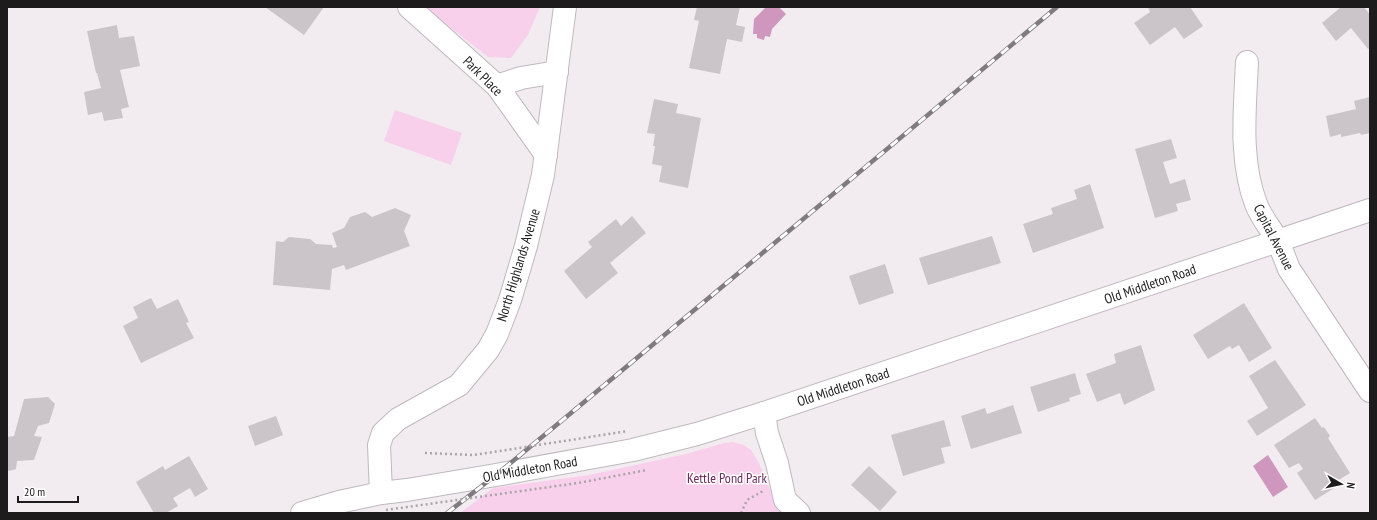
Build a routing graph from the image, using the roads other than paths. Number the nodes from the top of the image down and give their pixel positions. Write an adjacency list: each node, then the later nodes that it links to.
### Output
1 (409, 7): 5 (street, Park Place)
2 (565, 7): 4 (street, North Highlands Avenue)
3 (1247, 62): 8 (street, Capital Avenue)
4 (557, 72): 5 (street); 6 (street, North Highlands Avenue)
5 (497, 86): 6 (street, Park Place)
6 (546, 155): 11 (street, North Highlands Avenue)
7 (1370, 210): 8 (street, Old Middleton Road)
8 (1278, 241): 9 (street, Capital Avenue); 10 (street, Old Middleton Road)
9 (1370, 391)
10 (764, 413): 11 (street, Old Middleton Road); 13 (street)
11 (384, 502): 12 (street, Old Middleton Road)
12 (302, 513)
13 (799, 513)

